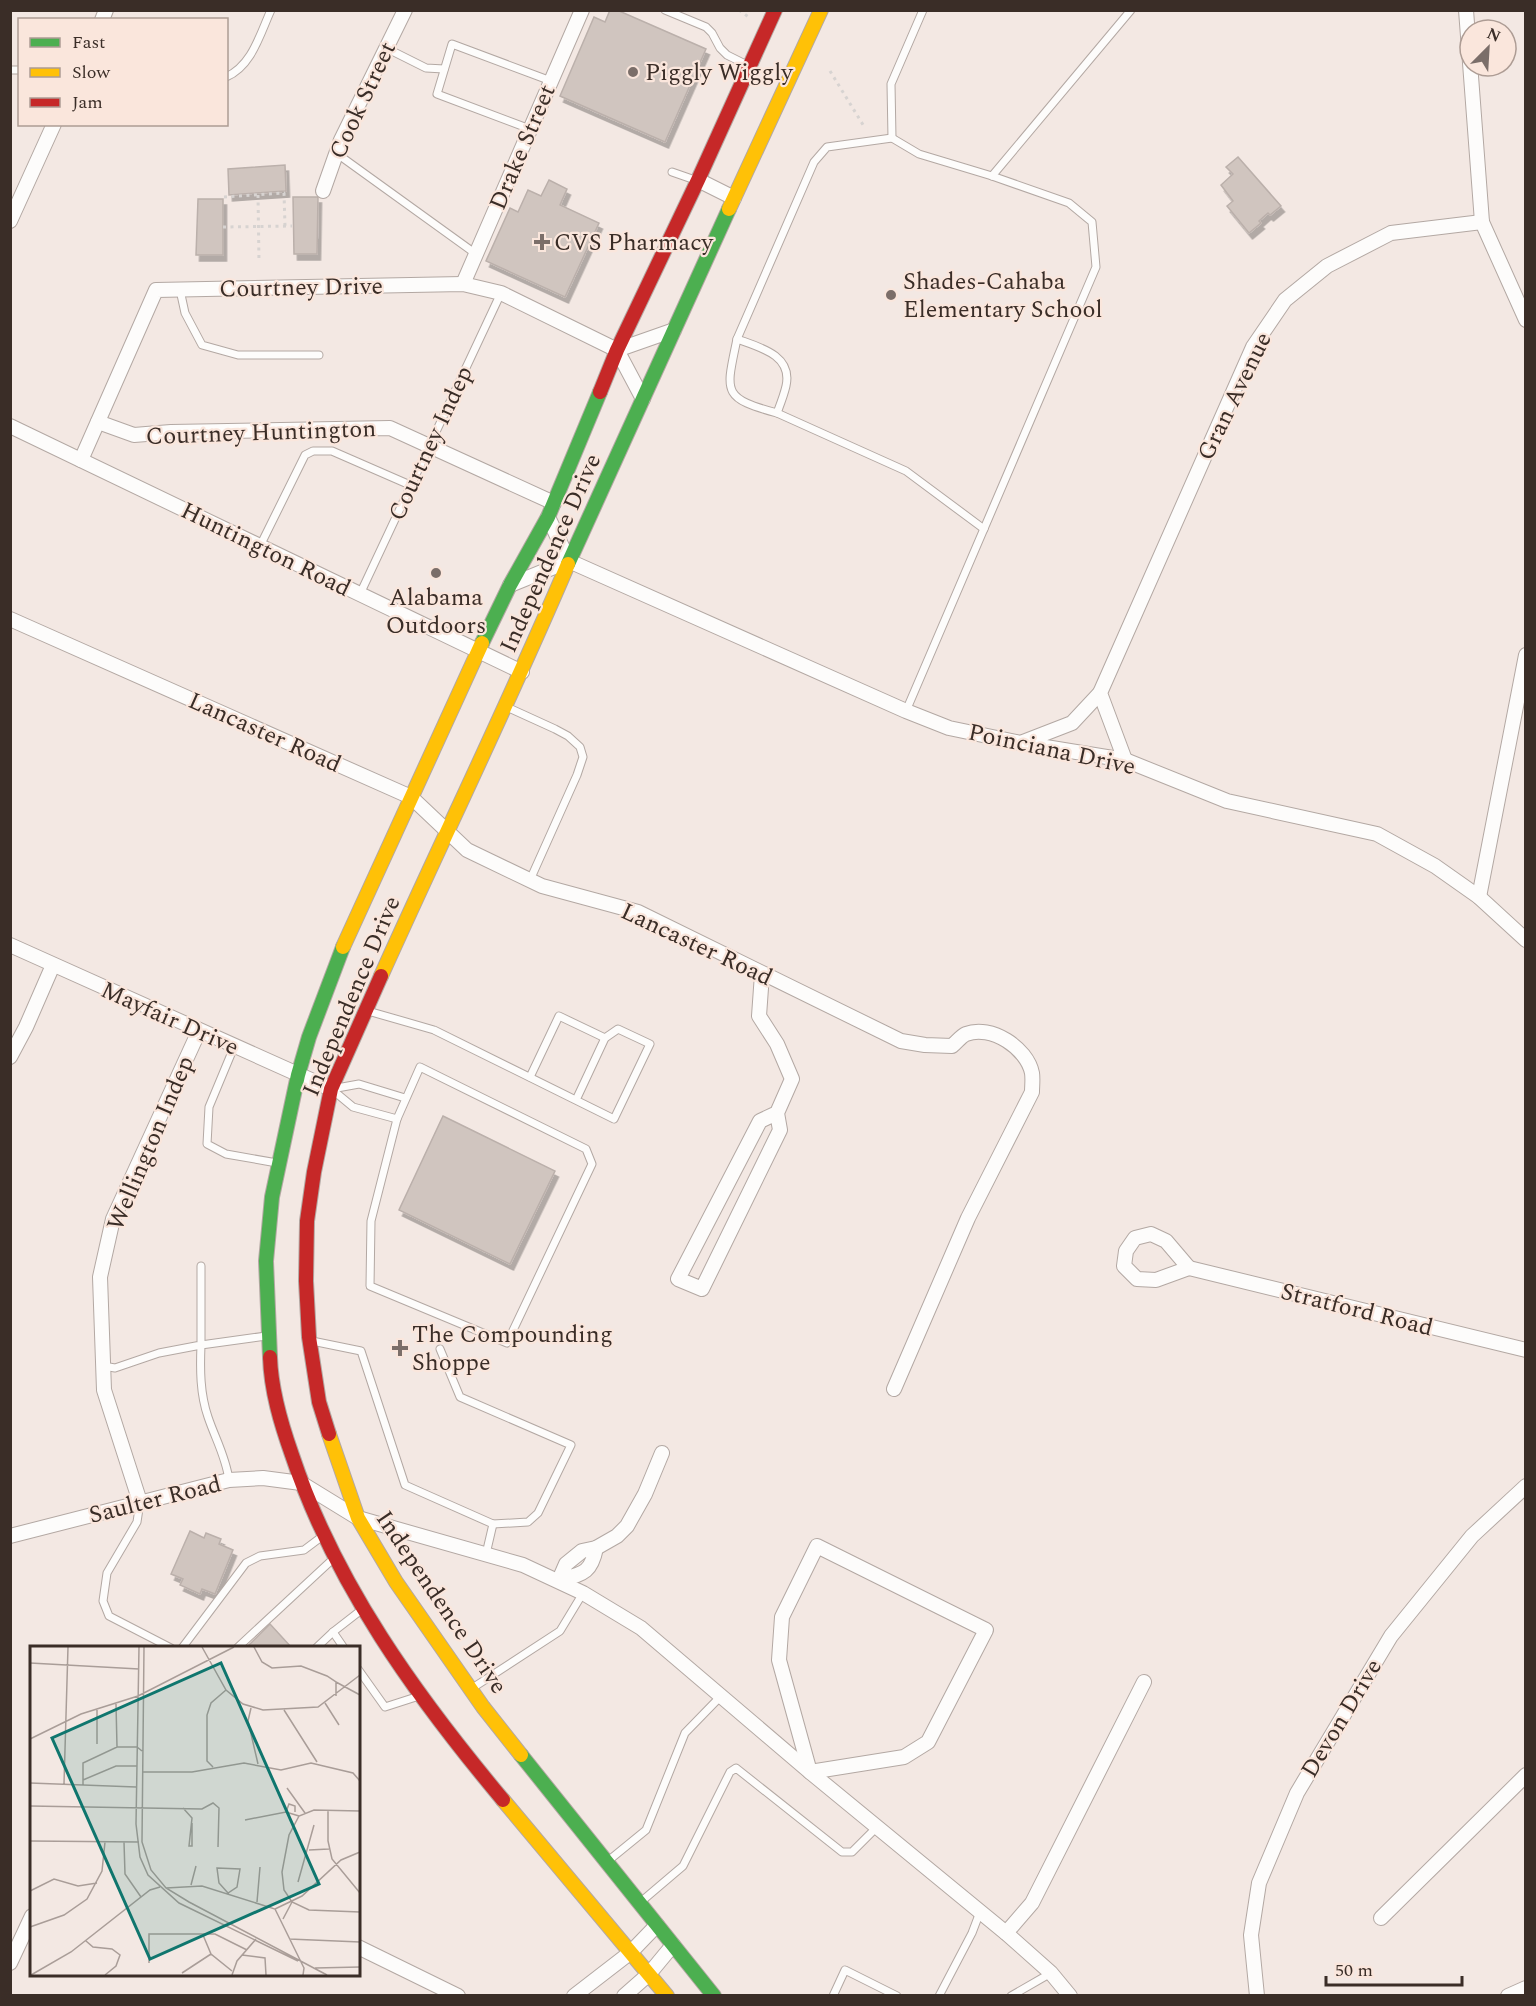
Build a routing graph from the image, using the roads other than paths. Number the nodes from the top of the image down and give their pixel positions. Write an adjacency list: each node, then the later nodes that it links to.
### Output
1 (271, 10): 13 (lane)
2 (405, 10): 10 (street, Cook Street)
3 (582, 10): 14 (street, Drake Street)
4 (665, 10): 11 (lane)
5 (775, 10): 11 (main road, Independence Drive)
6 (821, 10): 23 (main road, Independence Drive)
7 (923, 10): 17 (lane)
8 (1131, 10): 20 (lane)
9 (1466, 10): 25 (street)
10 (386, 48): 12 (lane); 18 (street, Cook Street)
11 (750, 66): 21 (main road, Independence Drive)
12 (444, 69): 14 (lane); 16 (lane)
13 (228, 76)
14 (551, 81): 16 (street, Drake Street)
15 (53, 126): 24 (street)
16 (530, 129): 26 (street, Drake Street)
17 (892, 138): 20 (lane); 32 (lane)
18 (336, 153): 22 (street, Cook Street); 26 (lane)
19 (672, 172): 21 (lane)
20 (992, 176): 44 (lane)
21 (698, 180): 23 (street); 33 (main road, Independence Drive)
22 (323, 191)
23 (734, 198): 31 (main road, Independence Drive)
24 (10, 221)
25 (1482, 222): 30 (street); 53 (street, Gran Avenue)
26 (476, 254): 27 (street, Drake Street)
27 (463, 284): 28 (street, Courtney Drive); 29 (street, Courtney Drive)
28 (180, 290): 34 (lane); 37 (street, Courtney Drive)
29 (501, 293): 33 (street, Courtney Drive); 39 (lane, Courtney Indep)
30 (1526, 320)
31 (674, 330): 33 (street); 35 (main road, Independence Drive)
32 (736, 339): 36 (lane); 36 (lane)
33 (617, 350): 35 (street); 42 (main road, Independence Drive)
34 (319, 355)
35 (643, 399): 46 (main road, Independence Drive)
36 (777, 413): 44 (lane)
37 (98, 422): 39 (street, Courtney Huntington); 40 (street, Courtney Drive)
38 (10, 426): 40 (street, Huntington Road)
39 (428, 446): 41 (lane, Courtney Indep); 42 (street, Courtney Huntington)
40 (81, 460): 45 (street, Huntington Road)
41 (410, 485): 45 (lane); 48 (lane, Courtney Indep)
42 (554, 503): 43 (main road, Independence Drive)
43 (548, 517): 46 (street); 47 (main road, Independence Drive)
44 (984, 530): 55 (lane)
45 (260, 546): 48 (street, Huntington Road)
46 (569, 561): 47 (street); 52 (main road, Independence Drive); 55 (street, Poinciana Drive)
47 (510, 585): 50 (main road, Independence Drive)
48 (360, 594): 50 (street, Huntington Road)
49 (10, 619): 58 (street, Lancaster Road)
50 (478, 651): 52 (street, Huntington Road); 58 (main road, Independence Drive)
51 (1526, 655): 61 (street)
52 (522, 672): 54 (main road, Independence Drive)
53 (1100, 693): 56 (street, Gran Avenue); 57 (street)
54 (505, 706): 59 (main road, Independence Drive); 60 (lane)
55 (906, 711): 56 (street, Poinciana Drive)
56 (1021, 743): 57 (street, Poinciana Drive)
57 (1125, 760): 61 (street, Poinciana Drive)
58 (411, 798): 59 (street, Lancaster Road); 71 (main road, Independence Drive)
59 (446, 831): 60 (street, Lancaster Road); 66 (main road, Independence Drive)
60 (530, 879): 65 (street, Lancaster Road)
61 (1479, 897): 62 (street, Poinciana Drive)
62 (1526, 940)
63 (10, 945): 64 (street, Mayfair Drive)
64 (53, 964): 67 (street, Mayfair Drive); 70 (street)
65 (762, 974): 76 (street); 89 (street, Lancaster Road)
66 (366, 1011): 72 (lane); 73 (main road, Independence Drive)
67 (199, 1031): 69 (street, Mayfair Drive); 88 (street, Wellington Indep)
68 (605, 1038): 72 (lane); 75 (lane); 75 (lane)
69 (234, 1047): 71 (street, Mayfair Drive); 78 (lane)
70 (10, 1057)
71 (298, 1075): 73 (street, Mayfair Drive); 78 (main road, Independence Drive)
72 (530, 1077): 75 (lane)
73 (331, 1089): 74 (lane); 77 (lane); 84 (main road, Independence Drive)
74 (405, 1098): 77 (lane); 77 (lane)
75 (576, 1100)
76 (777, 1113): 79 (street); 80 (street)
77 (398, 1119)
78 (279, 1163): 83 (main road, Independence Drive)
79 (725, 1188): 80 (street); 80 (street)
80 (747, 1198)
81 (201, 1266): 85 (lane)
82 (1189, 1268): 82 (street); 87 (street, Stratford Road)
83 (269, 1336): 85 (lane); 92 (main road, Independence Drive)
84 (310, 1341): 95 (main road, Independence Drive); 96 (lane)
85 (201, 1345): 88 (lane); 91 (lane)
86 (440, 1348): 96 (lane)
87 (1526, 1350)
88 (103, 1366): 94 (street, Wellington Indep)
89 (894, 1389)
90 (662, 1453): 101 (street)
91 (229, 1480): 92 (street, Saulter Road); 94 (street, Saulter Road)
92 (301, 1483): 95 (street); 98 (main road, Independence Drive)
93 (1526, 1486): 142 (street, Devon Drive)
94 (140, 1502): 97 (street, Saulter Road); 105 (lane)
95 (358, 1518): 99 (street); 112 (main road, Independence Drive)
96 (493, 1524): 99 (lane)
97 (10, 1536)
98 (323, 1536): 100 (main road, Independence Drive); 106 (lane)
99 (486, 1554): 101 (street)
100 (335, 1557): 103 (main road, Independence Drive); 107 (lane)
101 (559, 1580): 102 (street)
102 (584, 1593): 112 (lane); 114 (street)
103 (363, 1609): 104 (lane); 113 (main road, Independence Drive)
104 (333, 1632): 108 (lane); 109 (lane)
105 (169, 1646)
106 (183, 1646)
107 (238, 1646)
108 (317, 1646)
109 (343, 1646)
110 (360, 1672): 113 (lane)
111 (1144, 1682): 124 (street)
112 (471, 1689): 118 (main road, Independence Drive)
113 (420, 1695): 127 (main road, Independence Drive)
114 (721, 1696): 115 (street); 118 (lane)
115 (810, 1772): 115 (street); 117 (street)
116 (1526, 1775): 121 (street)
117 (877, 1827): 119 (lane); 120 (street)
118 (607, 1862): 119 (main road, Independence Drive)
119 (639, 1903): 123 (main road, Independence Drive)
120 (980, 1912): 124 (street); 139 (lane)
121 (1381, 1918)
122 (30, 1920): 128 (street)
123 (657, 1925): 125 (main road, Independence Drive); 127 (street)
124 (1006, 1933): 129 (street)
125 (673, 1945): 130 (street); 136 (main road, Independence Drive)
126 (360, 1948): 132 (street)
127 (631, 1952): 130 (main road, Independence Drive); 133 (street)
128 (10, 1963)
129 (1051, 1973): 140 (lane); 141 (street)
130 (649, 1974): 134 (street); 135 (main road, Independence Drive)
131 (1526, 1988): 143 (street)
132 (459, 1995)
133 (574, 1995)
134 (624, 1995)
135 (667, 1995)
136 (714, 1995)
137 (833, 1995): 138 (lane)
138 (897, 1995)
139 (939, 1995)
140 (1011, 1995)
141 (1070, 1995)
142 (1257, 1995)
143 (1508, 1995)

